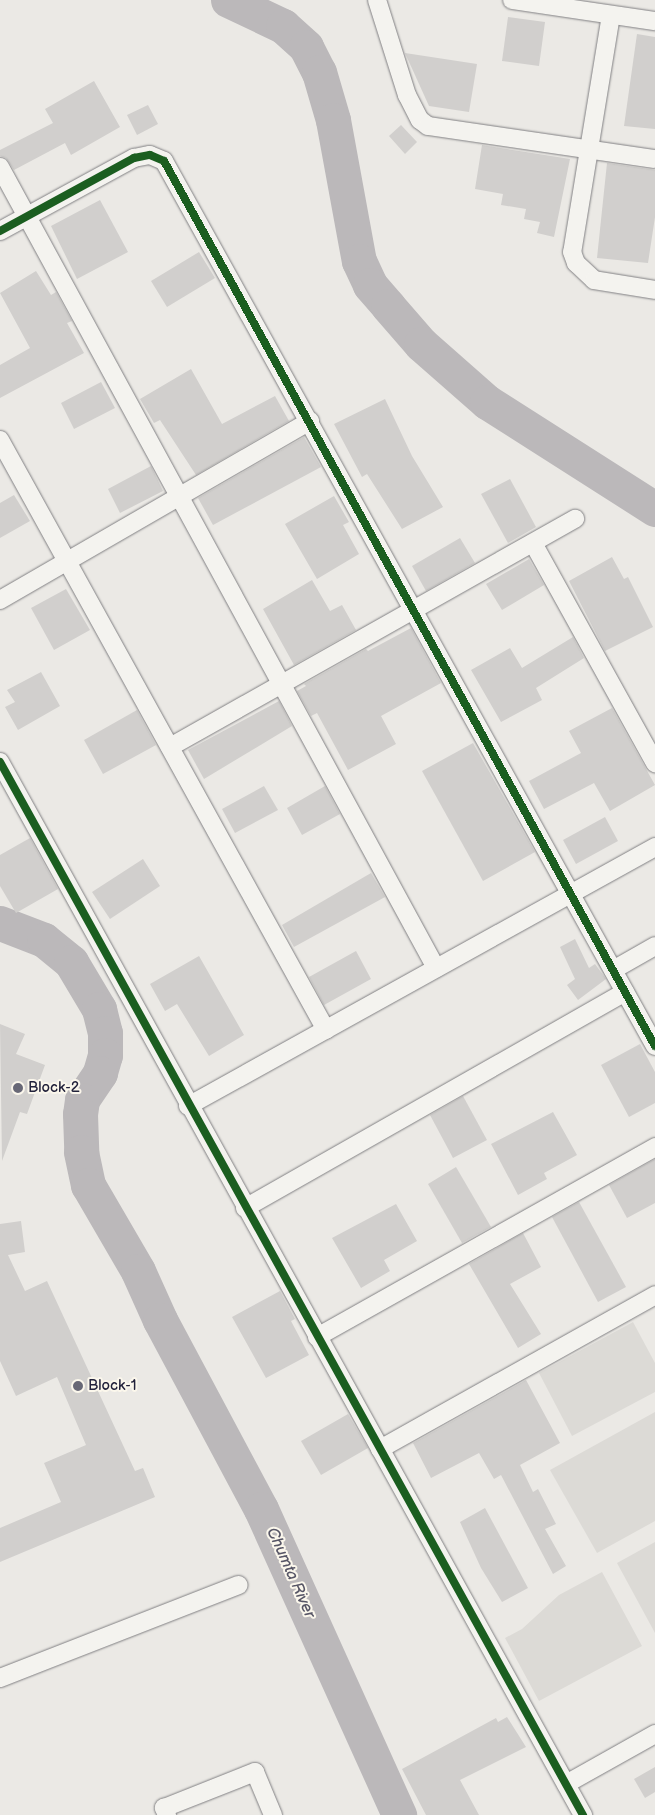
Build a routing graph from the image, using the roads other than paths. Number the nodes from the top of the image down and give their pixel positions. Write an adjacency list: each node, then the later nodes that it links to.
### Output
1 (377, 0): 5 (street)
2 (512, 0): 3 (street)
3 (612, 15): 4 (street); 5 (street)
4 (655, 21)
5 (588, 150): 6 (street); 10 (street)
6 (655, 159)
7 (0, 167): 8 (street)
8 (27, 217): 9 (street); 11 (street); 13 (street)
9 (0, 231)
10 (655, 290)
11 (310, 421): 13 (street); 18 (street)
12 (0, 440): 16 (street)
13 (179, 496): 16 (street); 19 (street)
14 (575, 519): 15 (street)
15 (533, 543): 18 (street); 22 (street)
16 (67, 561): 17 (street); 20 (street)
17 (0, 600)
18 (414, 610): 19 (street); 24 (street)
19 (282, 684): 20 (street); 26 (street)
20 (170, 747): 29 (street)
21 (0, 762): 31 (street)
22 (655, 763)
23 (655, 847): 24 (street)
24 (571, 893): 26 (street); 27 (street)
25 (655, 946): 27 (street)
26 (436, 968): 29 (street)
27 (613, 970): 28 (street)
28 (625, 992): 30 (street); 33 (street)
29 (326, 1030): 31 (street)
30 (655, 1046)
31 (188, 1106): 33 (street)
32 (655, 1147): 35 (street)
33 (245, 1208): 35 (street)
34 (655, 1295): 36 (street)
35 (317, 1337): 36 (street)
36 (380, 1449): 40 (street)
37 (240, 1585): 38 (street)
38 (0, 1678)
39 (655, 1734): 40 (street)
40 (566, 1784): 43 (street)
41 (167, 1815): 42 (street)
42 (273, 1815)
43 (583, 1815)

